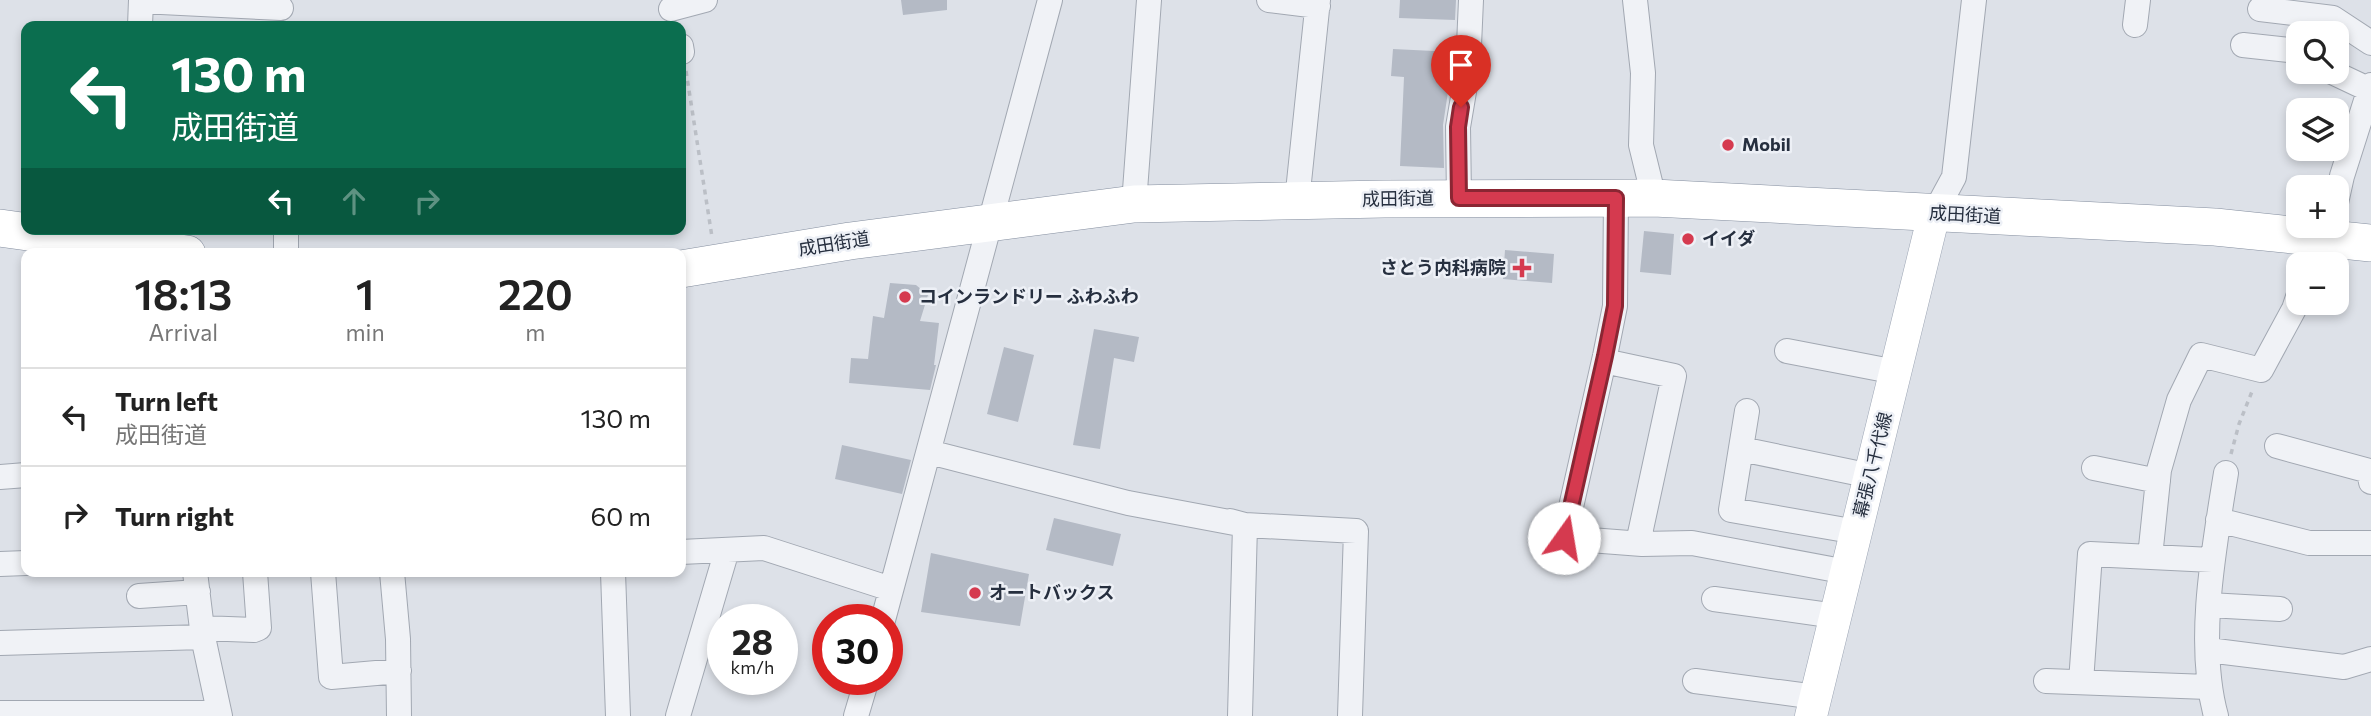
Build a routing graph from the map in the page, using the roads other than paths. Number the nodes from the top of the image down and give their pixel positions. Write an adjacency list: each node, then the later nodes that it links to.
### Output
1 (141, 0): 12 (street); 14 (street)
2 (705, 0): 13 (street)
3 (1050, 0): 28 (street)
4 (1149, 0): 26 (street)
5 (1269, 0): 10 (street)
6 (1471, 0): 22 (street)
7 (1635, 0): 24 (street)
8 (1974, 0): 27 (street)
9 (2138, 0): 15 (street)
10 (1318, 3): 25 (street)
11 (2260, 9): 16 (street)
12 (281, 12)
13 (671, 12)
14 (140, 21)
15 (2135, 25)
16 (2371, 43)
17 (2244, 46): 18 (street)
18 (2286, 51)
19 (2349, 79): 20 (street)
20 (2370, 88): 21 (street)
21 (2342, 175)
22 (1459, 198): 23 (highway, 成田街道); 25 (highway, 成田街道)
23 (1616, 198): 24 (highway, 成田街道); 39 (street)
24 (1654, 198): 27 (highway, 成田街道)
25 (1297, 201): 26 (highway, 成田街道)
26 (1134, 204): 28 (highway, 成田街道)
27 (1934, 214): 33 (highway, 成田街道); 40 (main road, 幕張八千代線)
28 (992, 222): 36 (highway, 成田街道); 44 (street)
29 (0, 228): 30 (highway)
30 (21, 229)
31 (103, 235): 32 (highway)
32 (132, 237): 35 (highway)
33 (2321, 241): 34 (highway, 成田街道)
34 (2371, 243)
35 (162, 248)
36 (686, 268)
37 (2291, 315): 50 (street)
38 (1787, 351): 40 (street)
39 (1604, 361): 56 (street); 56 (street)
40 (1896, 372): 48 (main road, 幕張八千代線)
41 (1747, 411): 43 (street)
42 (2277, 446): 51 (street)
43 (1741, 449): 48 (street); 54 (street)
44 (929, 452): 53 (street); 69 (street)
45 (2094, 468): 50 (street)
46 (2226, 473): 52 (street)
47 (21, 475): 49 (street)
48 (1871, 476): 54 (main road, 幕張八千代線)
49 (0, 477)
50 (2158, 481): 59 (street)
51 (2371, 482)
52 (2218, 520): 55 (street); 60 (street)
53 (1245, 525): 94 (street); 95 (street)
54 (1857, 532): 63 (main road, 幕張八千代線)
55 (2371, 543)
56 (1638, 544): 63 (street)
57 (727, 550): 58 (street); 69 (street); 92 (street)
58 (686, 552)
59 (2150, 557): 60 (street); 83 (street)
60 (2212, 561): 73 (street)
61 (21, 563): 62 (street)
62 (0, 564)
63 (1847, 572): 75 (main road, 幕張八千代線)
64 (255, 577): 76 (street)
65 (323, 577): 80 (street)
66 (392, 577): 80 (street)
67 (613, 577): 91 (street)
68 (197, 582): 70 (street); 76 (street)
69 (891, 589): 72 (street)
70 (139, 596)
71 (1714, 599): 75 (street)
72 (887, 604)
73 (2209, 605): 74 (street); 78 (street)
74 (2280, 609)
75 (1836, 616): 86 (main road, 幕張八千代線)
76 (203, 632): 77 (street); 89 (street)
77 (0, 643)
78 (2208, 650): 79 (street); 84 (street)
79 (2371, 659)
80 (399, 671): 90 (street)
81 (1695, 681): 86 (street)
82 (2046, 681): 83 (street)
83 (2081, 682): 84 (street)
84 (2208, 687): 96 (street)
85 (862, 695): 93 (street)
86 (1813, 706)
87 (0, 713): 88 (street)
88 (64, 714): 89 (street)
89 (219, 714)
90 (399, 716)
91 (618, 716)
92 (678, 716)
93 (856, 716)
94 (1240, 716)
95 (1350, 716)
96 (2216, 716)

